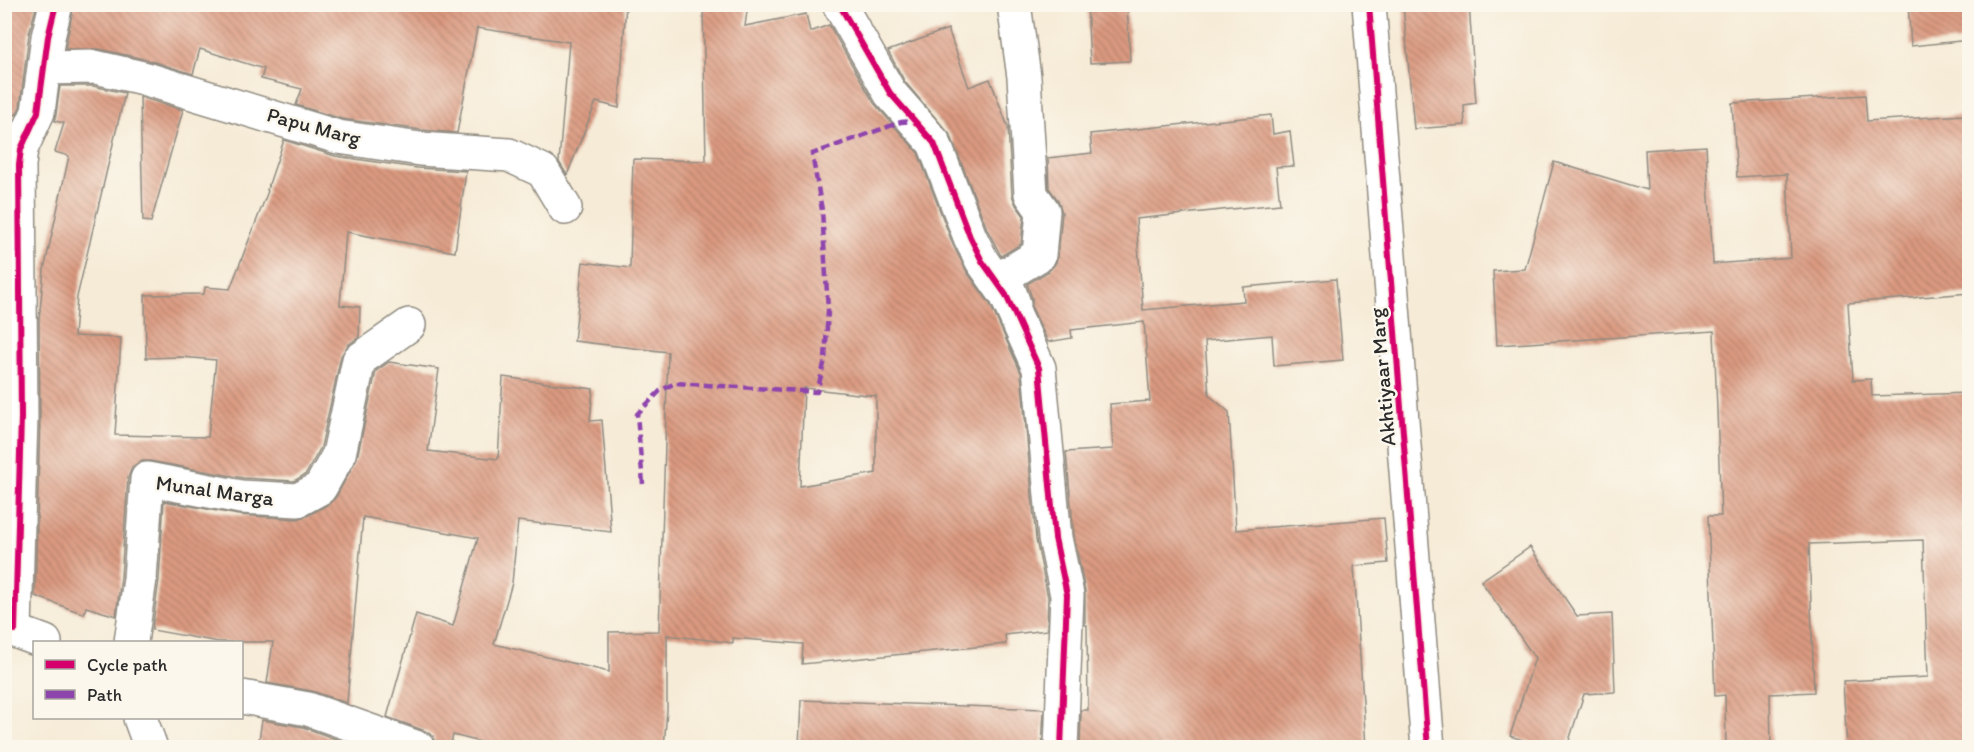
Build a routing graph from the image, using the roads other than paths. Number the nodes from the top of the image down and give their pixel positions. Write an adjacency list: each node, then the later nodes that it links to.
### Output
1 (56, 4): 5 (street)
2 (839, 4): 8 (street)
3 (1014, 4): 8 (street)
4 (1369, 4): 17 (street, Akhtiyaar Marg)
5 (45, 68): 6 (street, Papu Marg); 9 (street)
6 (565, 208)
7 (409, 326): 11 (street, Munal Marga)
8 (1025, 335): 16 (street)
9 (10, 628): 10 (street)
10 (42, 641)
11 (131, 641)
12 (243, 697): 15 (street)
13 (141, 719): 14 (street)
14 (151, 747)
15 (418, 747)
16 (1061, 747)
17 (1428, 747)

